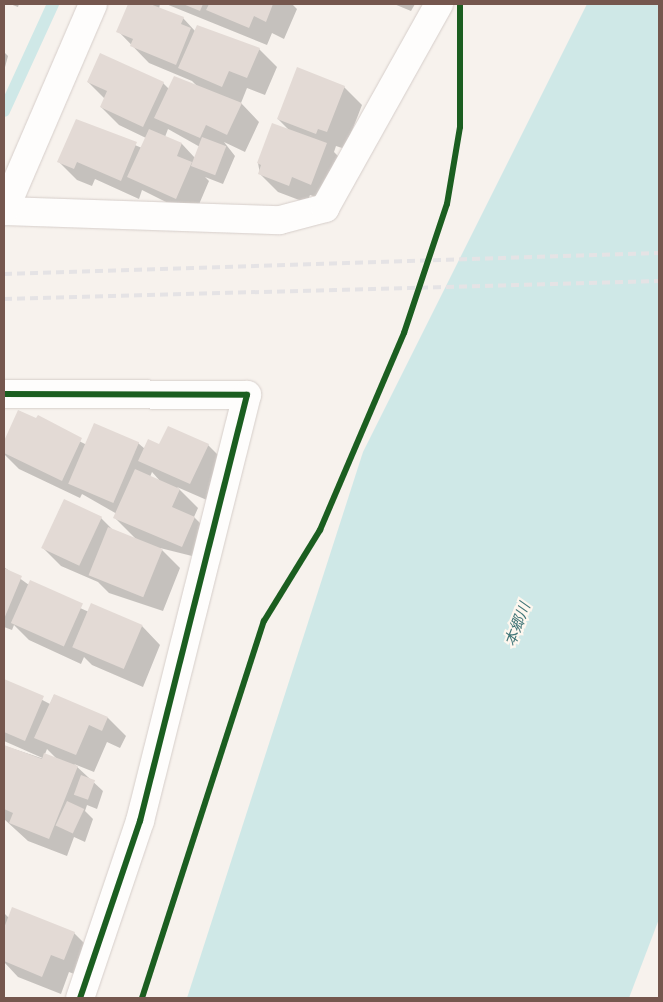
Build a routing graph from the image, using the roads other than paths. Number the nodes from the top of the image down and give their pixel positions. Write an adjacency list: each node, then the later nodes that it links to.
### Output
1 (94, 4): 3 (street)
2 (439, 4): 3 (street)
3 (4, 211)
4 (4, 394): 5 (street)
5 (80, 998)

